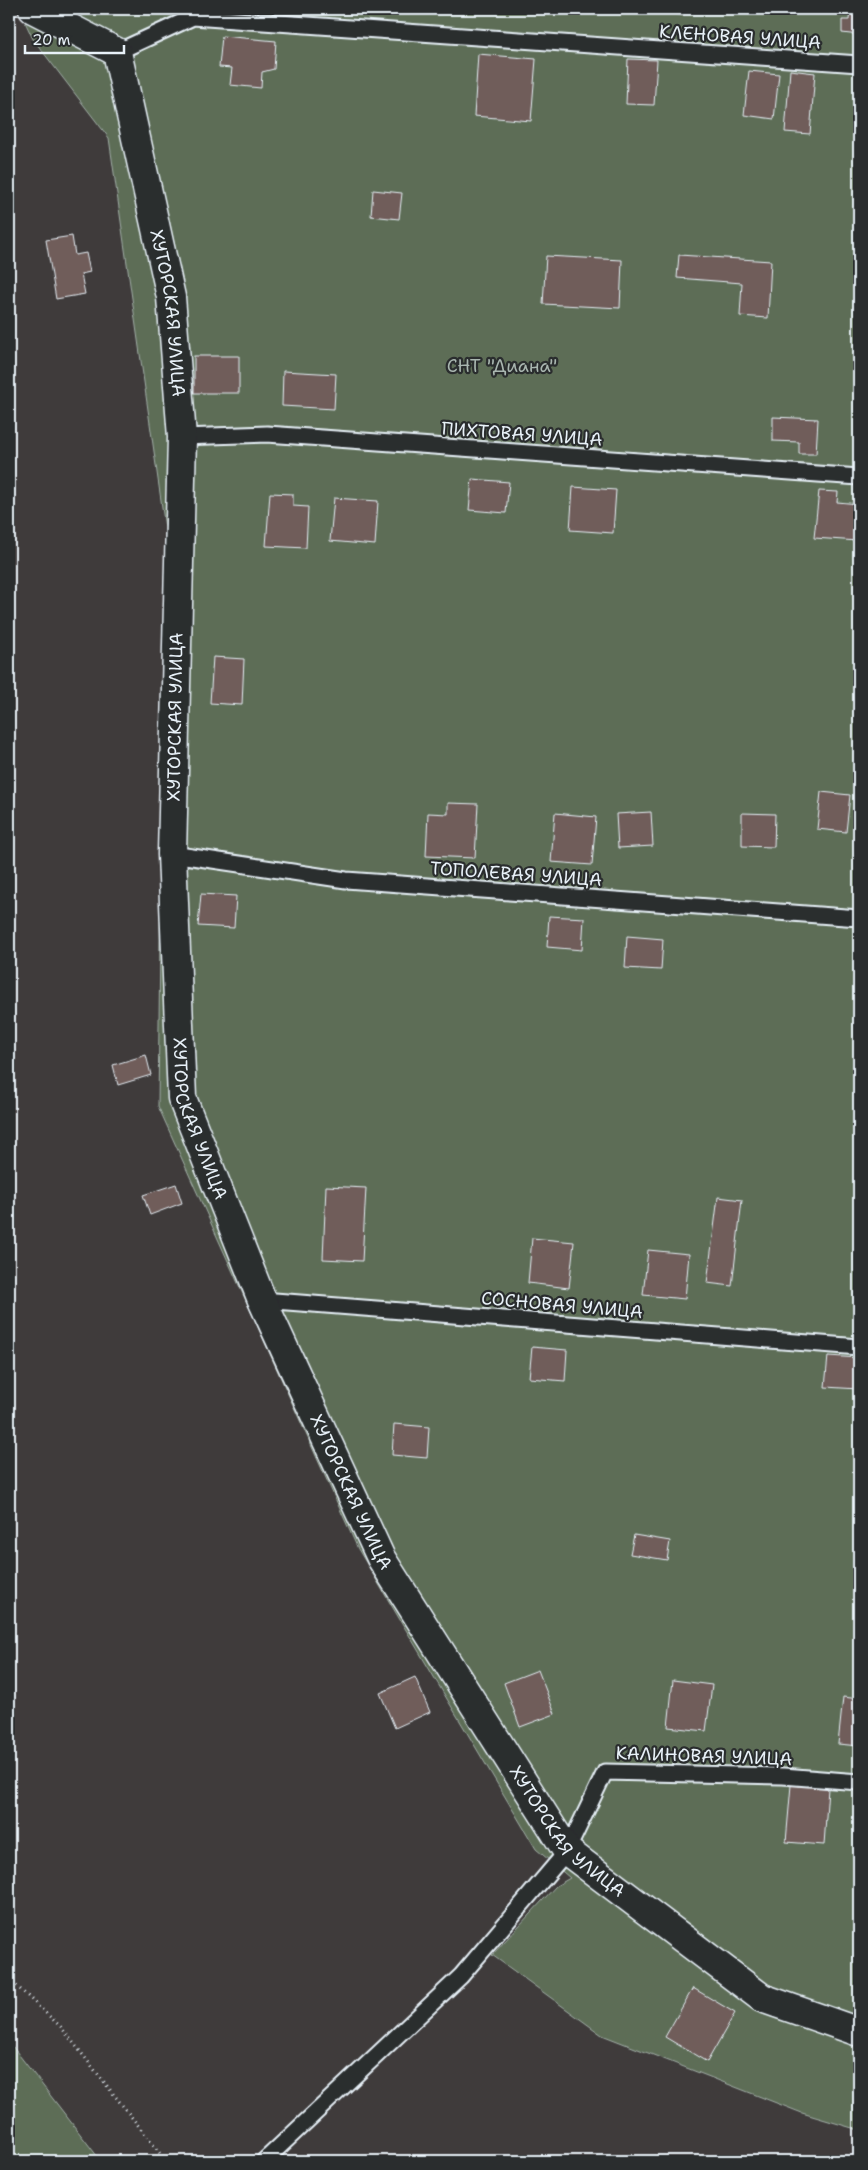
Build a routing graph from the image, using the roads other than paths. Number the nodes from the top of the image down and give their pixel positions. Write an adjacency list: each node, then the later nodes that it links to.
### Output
1 (32, 9): 2 (street)
2 (117, 52): 3 (lane, КЛЕНОВАЯ УЛИЦА); 4 (street, ХУТОРСКАЯ УЛИЦА)
3 (859, 64)
4 (182, 437): 5 (lane, ПИХТОВАЯ УЛИЦА); 6 (street, ХУТОРСКАЯ УЛИЦА)
5 (859, 477)
6 (172, 854): 7 (lane, ТОПОЛЕВАЯ УЛИЦА); 8 (street, ХУТОРСКАЯ УЛИЦА)
7 (859, 918)
8 (262, 1300): 9 (lane, СОСНОВАЯ УЛИЦА); 11 (street, ХУТОРСКАЯ УЛИЦА)
9 (859, 1347)
10 (859, 1782): 11 (lane, КАЛИНОВАЯ УЛИЦА)
11 (567, 1851): 12 (street, ХУТОРСКАЯ УЛИЦА); 13 (lane)
12 (859, 2032)
13 (264, 2161)

